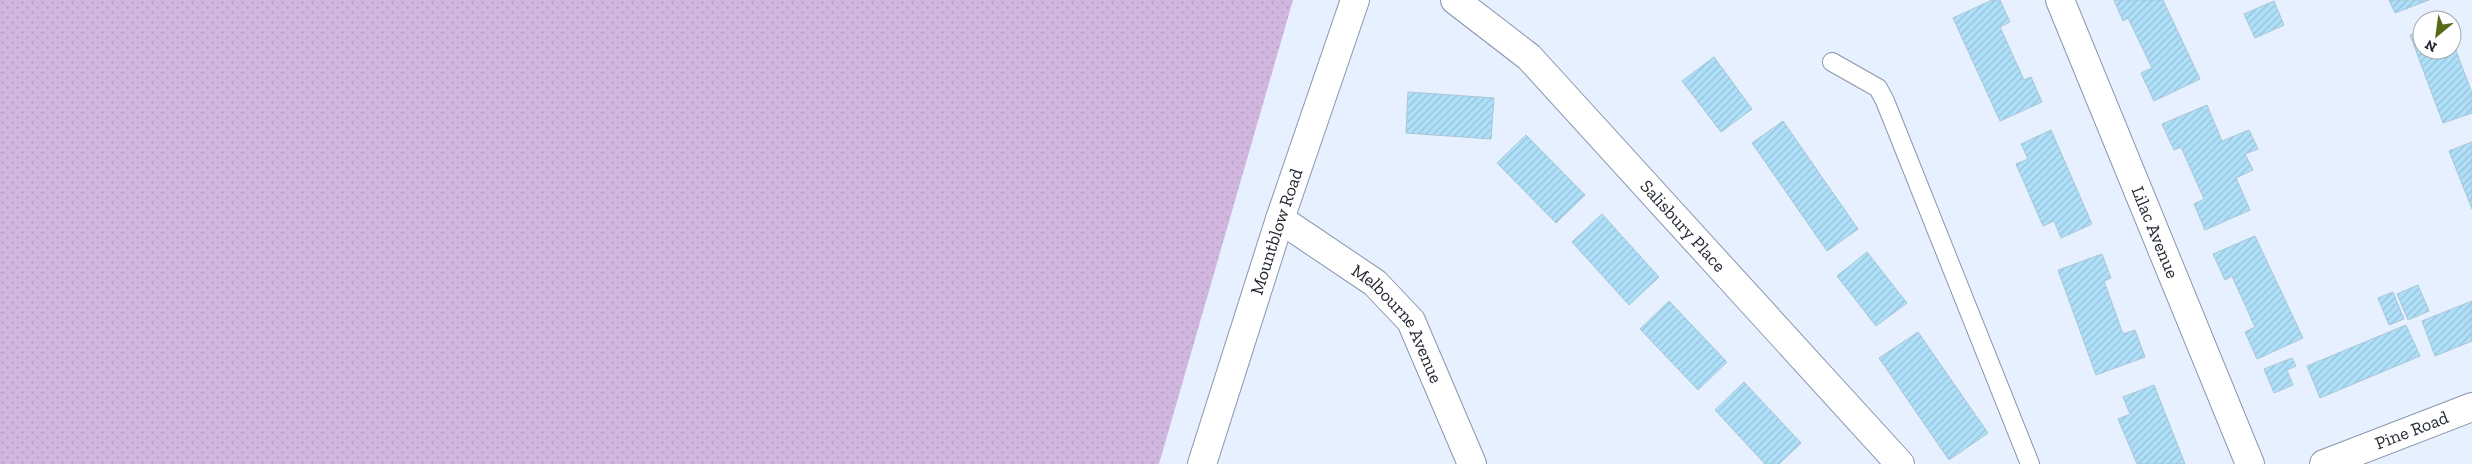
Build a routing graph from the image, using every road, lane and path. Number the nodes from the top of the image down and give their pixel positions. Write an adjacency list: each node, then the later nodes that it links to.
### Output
1 (1355, 0): 5 (street, Mountblow Road)
2 (1455, 0): 9 (street, Salisbury Place)
3 (2060, 0): 11 (street, Lilac Avenue)
4 (1832, 62): 10 (lane)
5 (1280, 220): 7 (street, Mountblow Road); 8 (street, Melbourne Avenue)
6 (2472, 408): 12 (street, Pine Road)
7 (1202, 464)
8 (1472, 464)
9 (1900, 464)
10 (2030, 464)
11 (2250, 464)
12 (2324, 464)

